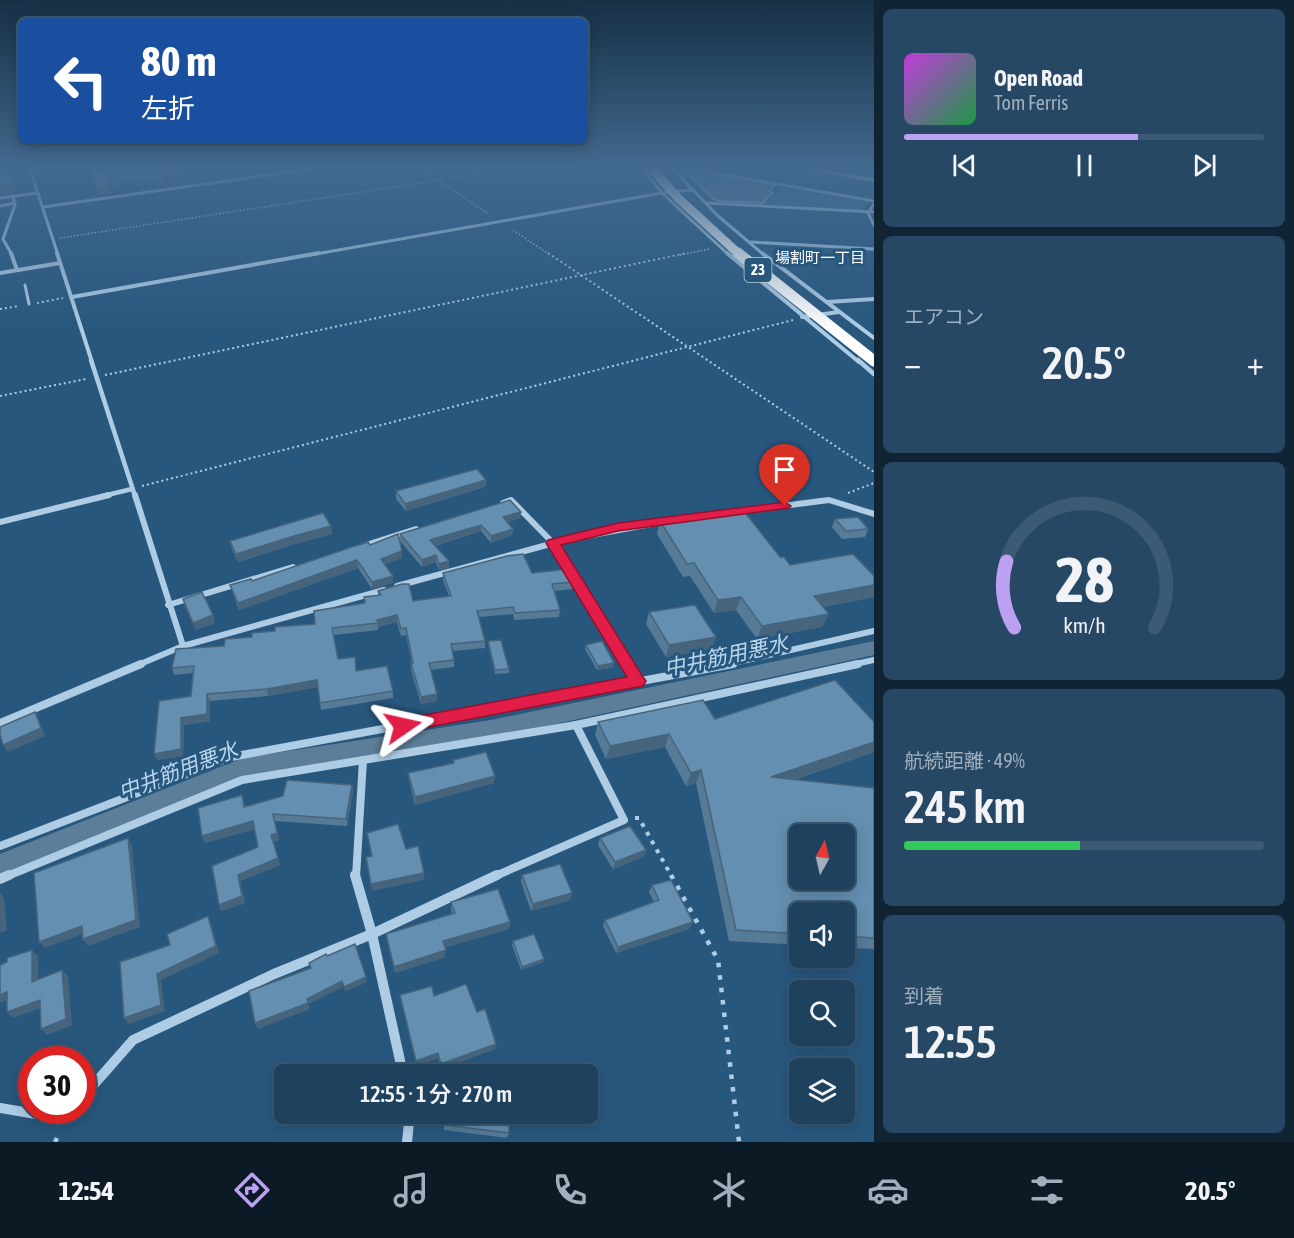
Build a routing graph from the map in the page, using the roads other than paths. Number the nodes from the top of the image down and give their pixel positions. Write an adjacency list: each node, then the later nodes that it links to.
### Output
1 (9, 222): 11 (street)
2 (47, 222): 10 (street)
3 (498, 222): 14 (street)
4 (693, 222): 19 (street)
5 (703, 222): 22 (highway, 23, bridge)
6 (716, 222): 21 (highway, 23)
7 (727, 222): 8 (street)
8 (750, 242): 9 (street); 16 (street)
9 (874, 249)
10 (60, 263): 11 (street); 14 (street)
11 (17, 270): 12 (street)
12 (0, 273)
13 (25, 285): 17 (lane)
14 (72, 297): 24 (street)
15 (874, 299): 16 (street)
16 (827, 302): 18 (street)
17 (29, 304)
18 (839, 312): 19 (street); 20 (street)
19 (802, 317): 23 (street)
20 (874, 338)
21 (874, 348)
22 (874, 361)
23 (874, 374)
24 (132, 489): 29 (street); 34 (street)
25 (500, 504): 31 (street)
26 (722, 514): 27 (street)
27 (874, 514)
28 (675, 520): 31 (street)
29 (0, 522)
30 (420, 528): 32 (street)
31 (553, 543): 36 (street); 38 (street)
32 (351, 549)
33 (305, 563): 34 (street)
34 (168, 605): 36 (street)
35 (874, 631): 38 (street)
36 (183, 646): 39 (street)
37 (874, 660): 40 (street)
38 (638, 681): 42 (street)
39 (0, 723)
40 (576, 725): 41 (street); 44 (street)
41 (363, 760): 43 (street); 44 (street)
42 (0, 846)
43 (0, 879)
44 (372, 934): 45 (street); 46 (street)
45 (402, 1064)
46 (96, 1082)
47 (0, 1108): 48 (street)
48 (18, 1111)
49 (409, 1124): 50 (street)
50 (407, 1142)

